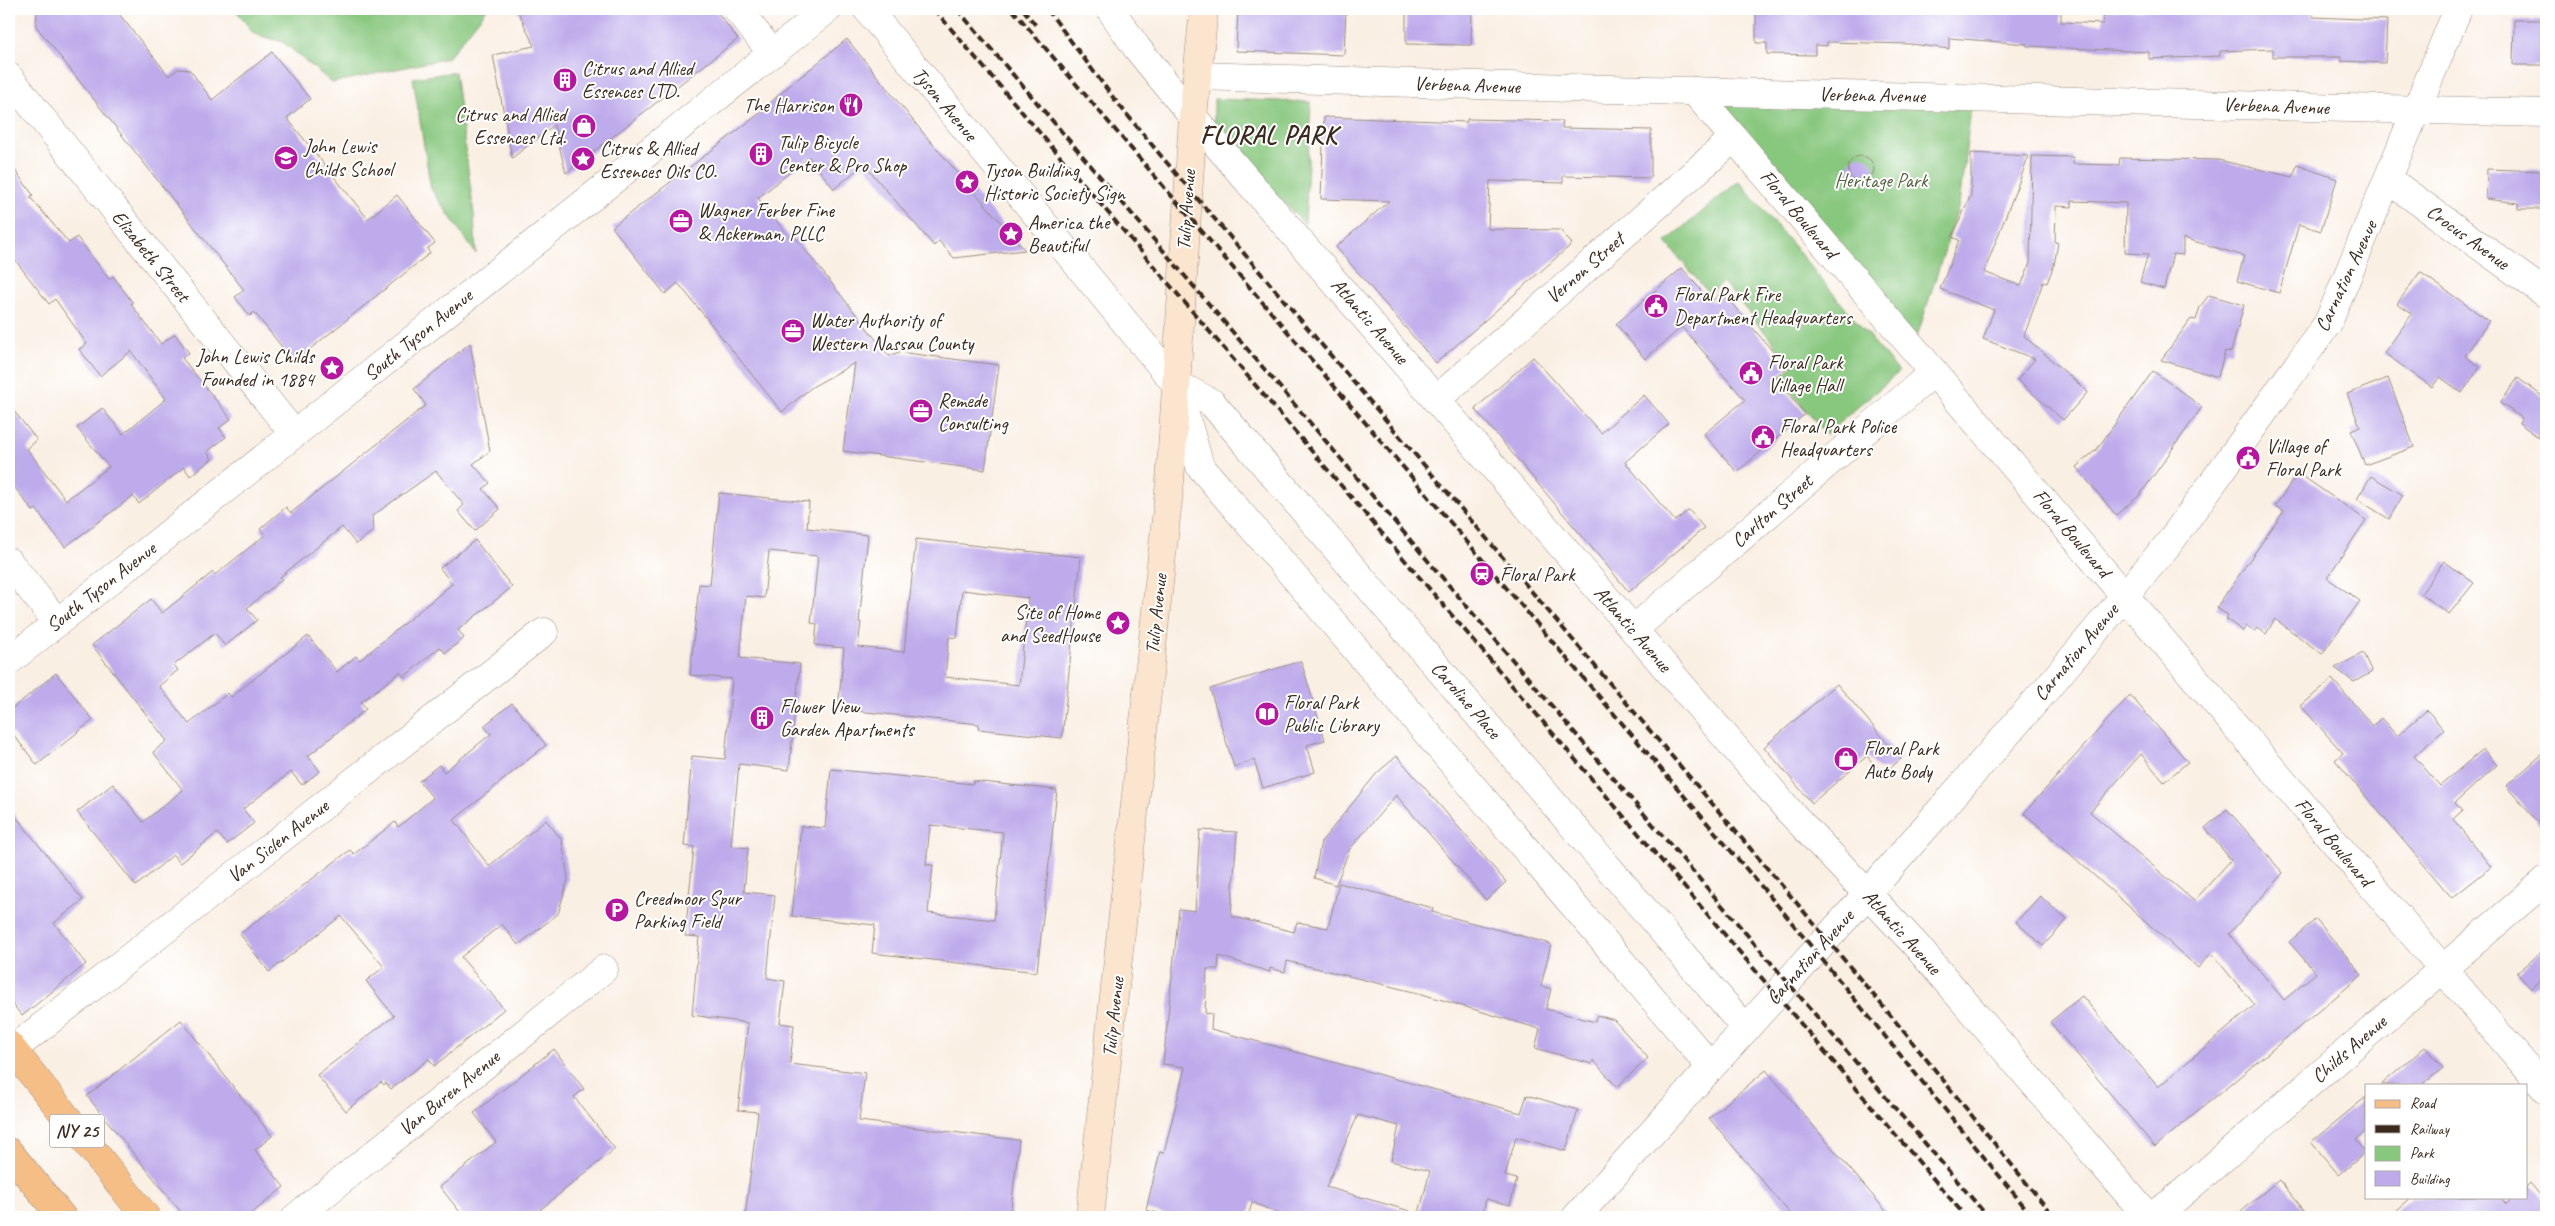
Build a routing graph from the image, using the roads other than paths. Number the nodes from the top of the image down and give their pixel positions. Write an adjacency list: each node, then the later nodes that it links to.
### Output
1 (737, 9): 7 (street)
2 (828, 9): 7 (street, South Tyson Avenue)
3 (867, 9): 18 (street, Tyson Avenue)
4 (1110, 9): 13 (street, Atlantic Avenue)
5 (1204, 9): 8 (main road, Tulip Avenue)
6 (2458, 9): 11 (street, Carnation Avenue)
7 (772, 53): 20 (street, South Tyson Avenue)
8 (1197, 76): 10 (street, Verbena Avenue); 13 (main road, Tulip Avenue)
9 (9, 77): 20 (street, Elizabeth Street)
10 (1694, 91): 11 (street, Verbena Avenue); 14 (street, Floral Boulevard)
11 (2418, 111): 12 (street, Verbena Avenue); 15 (street, Carnation Avenue)
12 (2546, 114)
13 (1193, 117): 18 (main road, Tulip Avenue); 19 (street, Atlantic Avenue)
14 (1734, 138): 17 (street, Floral Boulevard); 19 (street, Vernon Street)
15 (2389, 180): 16 (street, Crocus Avenue); 22 (street, Carnation Avenue)
16 (2546, 294)
17 (1934, 372): 22 (street, Floral Boulevard); 24 (street, Carlton Street)
18 (1176, 384): 31 (street, Caroline Place); 33 (street); 39 (main road, Tulip Avenue)
19 (1437, 399): 24 (street, Atlantic Avenue)
20 (294, 434): 23 (street, South Tyson Avenue)
21 (9, 562): 23 (street)
22 (2124, 595): 28 (street, Carnation Avenue); 29 (street, Floral Boulevard)
23 (57, 622): 26 (street, South Tyson Avenue)
24 (1634, 630): 28 (street, Atlantic Avenue)
25 (544, 632): 32 (street, Van Siclen Avenue)
26 (9, 661)
27 (2546, 880): 29 (street, Childs Avenue)
28 (1868, 894): 31 (street, Carnation Avenue); 41 (street, Atlantic Avenue)
29 (2442, 968): 34 (street, Floral Boulevard); 41 (street, Childs Avenue)
30 (604, 969): 38 (street, Van Buren Avenue)
31 (1746, 1029): 33 (street, Carnation Avenue)
32 (10, 1047): 37 (main road, NY 25)
33 (1711, 1067): 40 (street, Carnation Avenue)
34 (2546, 1090)
35 (9, 1152): 36 (main road)
36 (62, 1217)
37 (146, 1217)
38 (296, 1217)
39 (1090, 1217)
40 (1576, 1217)
41 (2149, 1217)

